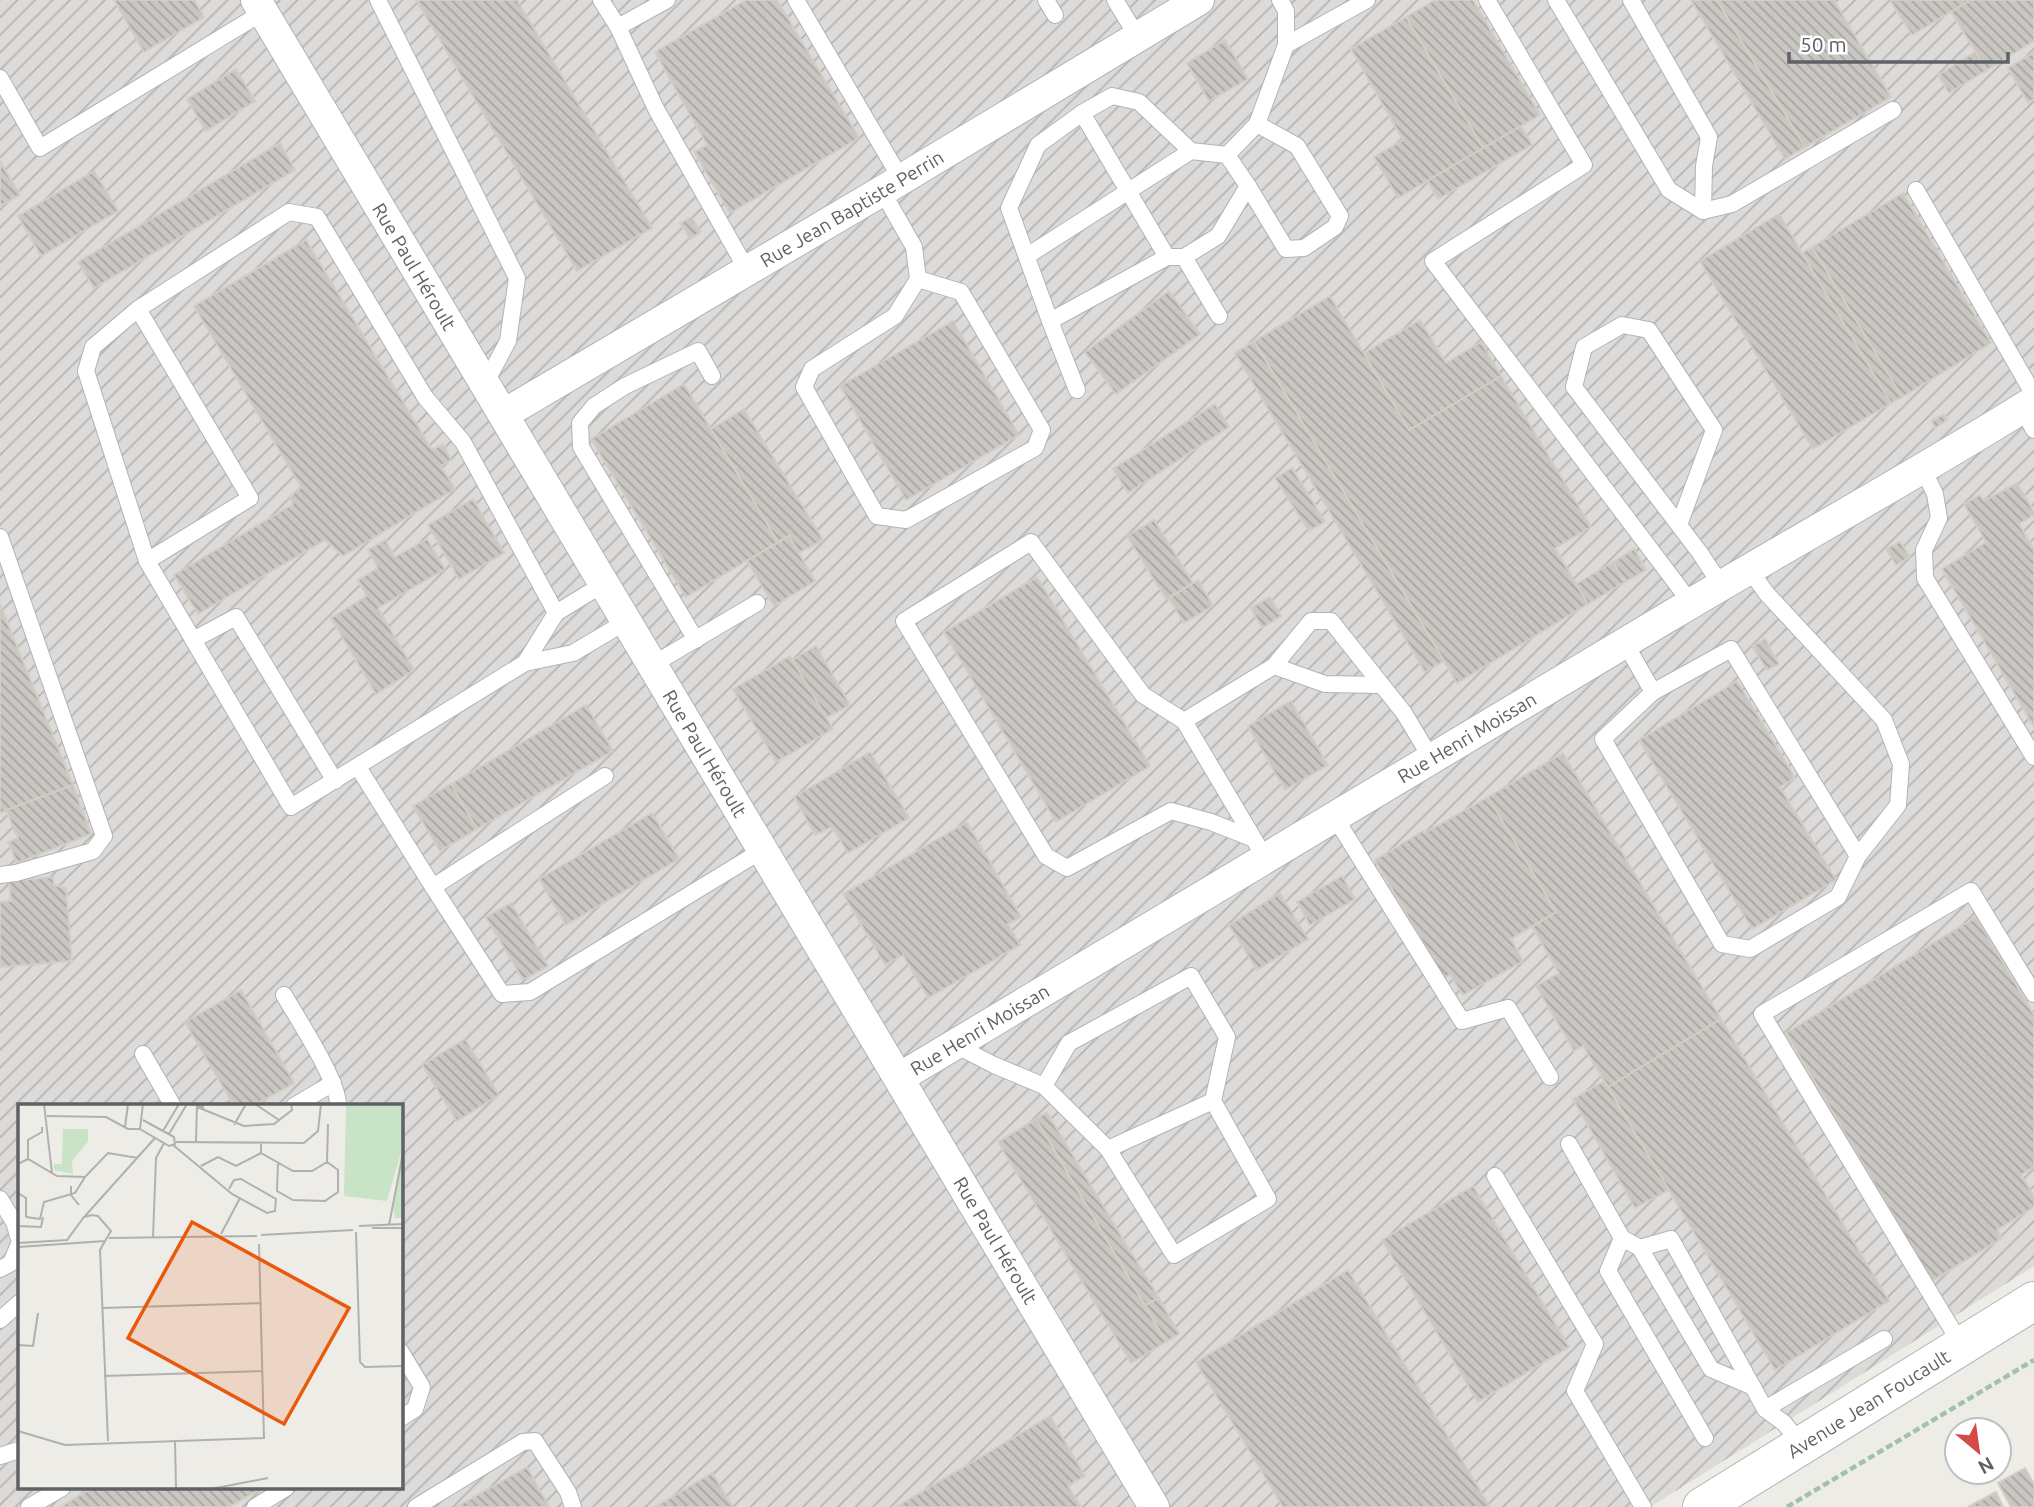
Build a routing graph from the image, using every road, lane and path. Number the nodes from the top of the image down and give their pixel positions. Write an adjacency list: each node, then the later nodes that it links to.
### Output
1 (378, 0): 38 (lane)
2 (601, 0): 15 (lane)
3 (667, 0): 15 (lane)
4 (796, 0): 24 (lane)
5 (1046, 0): 14 (lane)
6 (1115, 0): 16 (lane)
7 (1199, 0): 16 (street, Rue Jean Baptiste Perrin)
8 (1280, 0): 17 (lane)
9 (1367, 0): 17 (lane)
10 (1487, 0): 50 (lane)
11 (1556, 0): 28 (lane)
12 (1631, 0): 28 (lane)
13 (260, 6): 18 (lane); 38 (street, Rue Paul Héroult)
14 (1055, 15)
15 (618, 27): 32 (lane)
16 (1137, 36): 24 (street, Rue Jean Baptiste Perrin)
17 (1286, 44): 21 (lane)
18 (0, 78)
19 (1893, 110): 28 (lane)
20 (1082, 113): 22 (lane); 27 (lane); 29 (lane)
21 (1257, 124): 23 (lane); 25 (lane)
22 (1191, 151): 23 (lane); 27 (lane)
23 (1227, 155): 25 (lane)
24 (892, 185): 32 (street, Rue Jean Baptiste Perrin); 33 (lane)
25 (1248, 186): 31 (lane)
26 (1916, 190): 40 (lane)
27 (1129, 191): 29 (lane); 30 (lane)
28 (1703, 211)
29 (1027, 256): 36 (lane)
30 (1167, 257): 31 (lane); 36 (lane)
31 (1184, 257): 35 (lane)
32 (747, 270): 41 (street, Rue Jean Baptiste Perrin)
33 (918, 279): 33 (lane)
34 (138, 309): 45 (lane); 45 (lane); 51 (lane)
35 (1219, 316)
36 (1050, 321): 39 (lane)
37 (712, 376): 54 (lane)
38 (485, 384): 41 (street, Rue Paul Héroult)
39 (1077, 390)
40 (2031, 409): 42 (street, Rue Henri Moissan)
41 (503, 414): 47 (street, Rue Paul Héroult)
42 (1923, 469): 46 (street, Rue Henri Moissan); 62 (lane)
43 (1679, 525): 43 (lane); 48 (lane)
44 (0, 537): 71 (lane)
45 (147, 561): 53 (lane)
46 (1749, 569): 48 (street, Rue Henri Moissan); 70 (lane)
47 (605, 583): 51 (lane); 52 (street, Rue Paul Héroult)
48 (1721, 585): 50 (street, Rue Henri Moissan)
49 (757, 603): 54 (lane)
50 (1691, 603): 55 (street, Rue Henri Moissan)
51 (556, 613): 56 (lane)
52 (627, 621): 56 (lane); 57 (street, Rue Paul Héroult)
53 (193, 640): 66 (lane); 66 (lane)
54 (696, 640): 57 (lane)
55 (1625, 642): 60 (lane); 63 (street, Rue Henri Moissan)
56 (525, 663): 64 (lane)
57 (652, 665): 69 (street, Rue Paul Héroult)
58 (1273, 666): 59 (lane); 59 (lane); 61 (lane)
59 (1381, 685): 63 (lane)
60 (1653, 692): 70 (lane); 70 (lane)
61 (1184, 721): 68 (lane); 68 (lane)
62 (2034, 757)
63 (1431, 758): 67 (street, Rue Henri Moissan)
64 (358, 767): 66 (lane); 72 (lane)
65 (605, 776): 72 (lane)
66 (335, 781)
67 (1334, 816): 68 (street, Rue Henri Moissan); 78 (lane)
68 (1259, 848): 75 (street, Rue Henri Moissan)
69 (761, 851): 72 (lane); 77 (street, Rue Paul Héroult)
70 (1858, 856)
71 (0, 874)
72 (433, 887)
73 (2034, 994): 99 (lane)
74 (284, 995): 79 (lane)
75 (955, 1045): 77 (street, Rue Henri Moissan); 80 (lane)
76 (143, 1054): 82 (lane)
77 (899, 1077): 115 (street, Rue Paul Héroult)
78 (1550, 1077)
79 (333, 1083): 83 (lane); 84 (lane)
80 (1044, 1086): 81 (lane); 86 (lane)
81 (1213, 1101): 86 (lane); 86 (lane)
82 (172, 1104)
83 (297, 1104)
84 (338, 1104)
85 (1569, 1144): 90 (lane)
86 (1108, 1149)
87 (1495, 1176): 116 (lane)
88 (0, 1199): 89 (lane)
89 (18, 1238)
90 (1622, 1238): 92 (lane); 105 (lane)
91 (18, 1244): 93 (lane)
92 (1640, 1248): 102 (lane); 102 (lane)
93 (0, 1269)
94 (2034, 1301): 99 (main road, Avenue Jean Foucault)
95 (18, 1304): 96 (lane)
96 (0, 1320)
97 (2034, 1331): 118 (main road, Avenue Jean Foucault)
98 (1884, 1339): 103 (lane)
99 (1962, 1346): 106 (main road, Avenue Jean Foucault)
100 (402, 1354): 104 (lane)
101 (2034, 1360): 119 (path)
102 (1753, 1387): 103 (lane)
103 (1765, 1409): 106 (lane)
104 (402, 1417)
105 (1706, 1438)
106 (1802, 1445): 117 (main road, Avenue Jean Foucault)
107 (18, 1450): 108 (lane)
108 (0, 1456)
109 (59, 1490): 111 (lane)
110 (283, 1490): 112 (lane)
111 (29, 1507)
112 (255, 1507)
113 (416, 1507): 114 (lane)
114 (573, 1507)
115 (1154, 1507)
116 (1643, 1507)
117 (1702, 1507)
118 (1749, 1507)
119 (1787, 1507)

